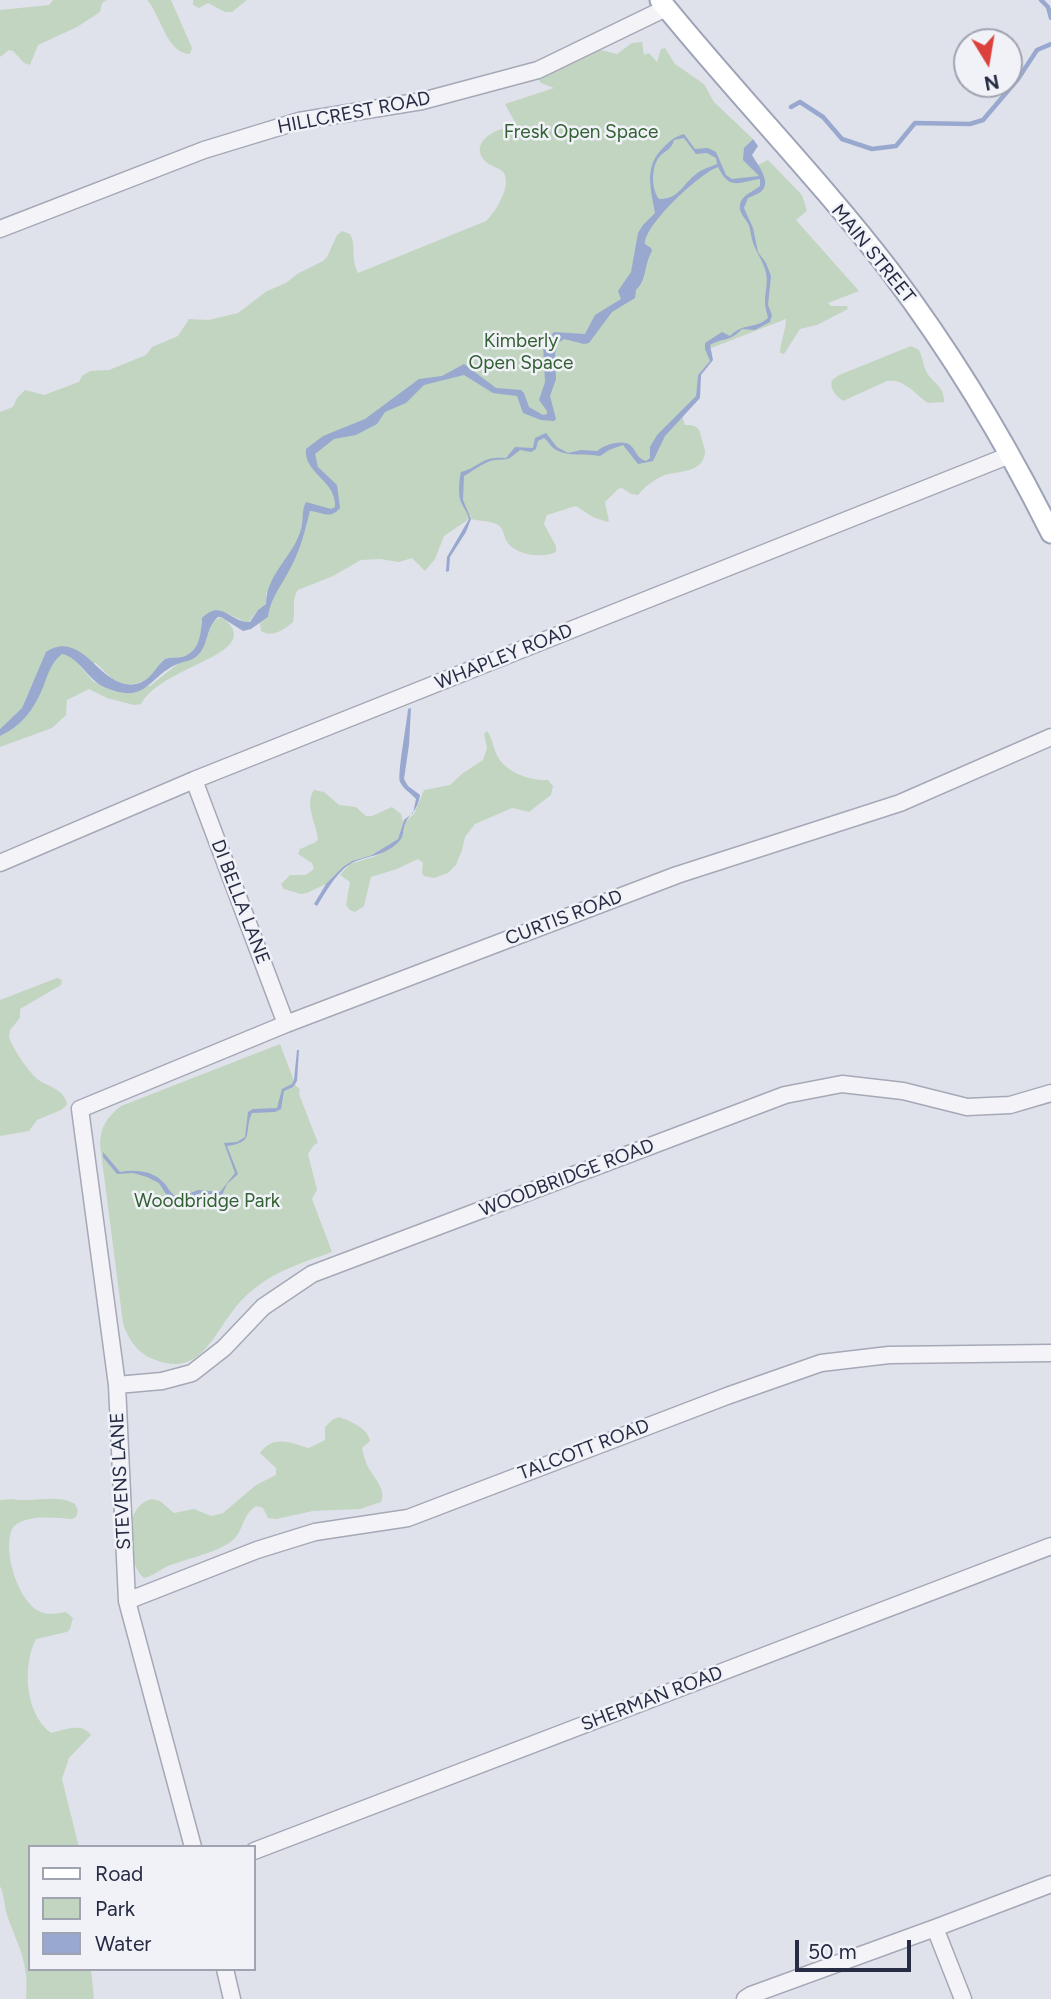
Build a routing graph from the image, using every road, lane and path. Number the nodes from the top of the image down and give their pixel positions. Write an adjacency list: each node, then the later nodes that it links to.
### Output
1 (663, 4): 2 (street, HILLCREST ROAD); 3 (main road, MAIN STREET)
2 (0, 229)
3 (1010, 454): 4 (main road, MAIN STREET); 6 (street, WHAPLEY ROAD)
4 (1051, 533)
5 (1051, 737): 8 (street, CURTIS ROAD)
6 (194, 780): 7 (street, WHAPLEY ROAD); 8 (street, DI BELLA LANE)
7 (0, 863)
8 (286, 1024): 10 (street, CURTIS ROAD)
9 (1051, 1093): 12 (street, WOODBRIDGE ROAD)
10 (80, 1109): 12 (street, STEVENS LANE)
11 (1051, 1353): 14 (street, TALCOTT ROAD)
12 (117, 1385): 14 (street, STEVENS LANE)
13 (1051, 1546): 16 (street, SHERMAN ROAD)
14 (127, 1601): 15 (street, STEVENS LANE)
15 (191, 1845)
16 (256, 1850)
17 (1051, 1884): 18 (street)
18 (935, 1928): 21 (street); 22 (street)
19 (225, 1971): 20 (street)
20 (232, 1999)
21 (744, 1999)
22 (963, 1999)

